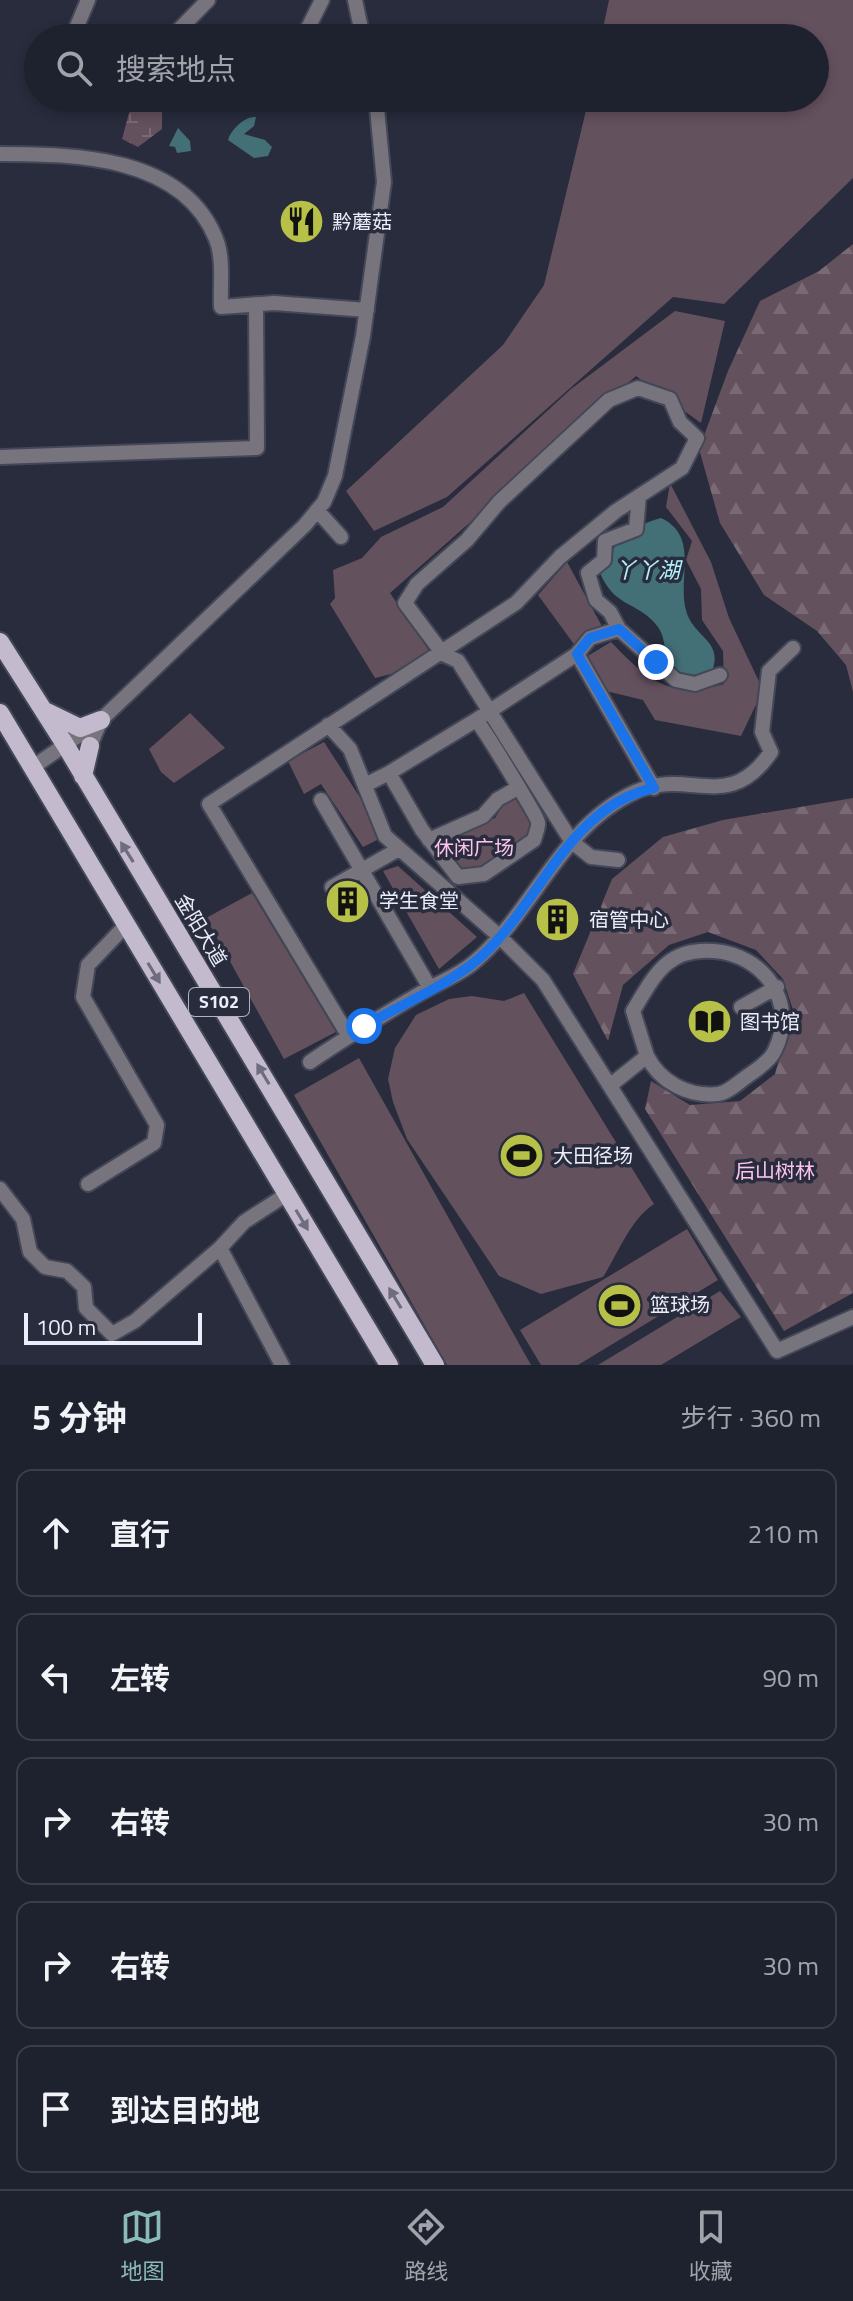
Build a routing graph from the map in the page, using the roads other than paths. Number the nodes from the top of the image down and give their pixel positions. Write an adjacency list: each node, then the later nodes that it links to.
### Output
1 (88, 0): 5 (street)
2 (208, 0): 6 (street)
3 (322, 0): 7 (street)
4 (355, 0): 8 (street)
5 (78, 24)
6 (185, 24)
7 (310, 24)
8 (360, 24)
9 (377, 112): 12 (street)
10 (0, 154): 11 (street)
11 (256, 304): 12 (street); 13 (street)
12 (367, 310): 15 (street)
13 (0, 457)
14 (639, 496): 17 (street); 20 (street); 20 (street)
15 (317, 510): 16 (street); 27 (street)
16 (341, 537)
17 (619, 629): 21 (street); 23 (street)
18 (0, 642): 22 (main road, 金阳大道 / S102)
19 (793, 648): 36 (street)
20 (443, 654): 25 (street); 29 (street)
21 (577, 654): 25 (street); 36 (street)
22 (8, 673): 24 (main road, 金阳大道 / S102)
23 (720, 675)
24 (44, 711): 27 (main road); 30 (main road, 金阳大道 / S102)
25 (489, 711): 28 (street); 41 (street)
26 (0, 713): 32 (main road, 金阳大道 / S102)
27 (101, 720): 30 (street); 31 (street)
28 (476, 720): 33 (street); 37 (street)
29 (328, 725): 35 (street); 50 (street)
30 (66, 746): 32 (street); 34 (main road, 金阳大道 / S102)
31 (90, 746): 34 (main road)
32 (33, 767): 39 (main road, 金阳大道 / S102)
33 (389, 773): 35 (street); 40 (street)
34 (83, 776): 39 (main road, 金阳大道 / S102)
35 (365, 785): 42 (street)
36 (654, 788): 41 (street)
37 (516, 789): 40 (street); 40 (street)
38 (321, 800): 48 (street)
39 (91, 828): 45 (main road, 金阳大道 / S102); 62 (main road, 金阳大道 / S102, one-way to 39)
40 (429, 840)
41 (572, 842): 43 (street); 46 (street)
42 (399, 849): 44 (street); 46 (street)
43 (618, 860)
44 (332, 887)
45 (126, 925): 54 (street); 56 (main road, 金阳大道 / S102, one-way to 56)
46 (499, 936): 48 (street); 53 (street)
47 (777, 987): 49 (street); 51 (street); 51 (street)
48 (430, 988): 50 (street)
49 (741, 1007)
50 (348, 1035): 52 (street)
51 (647, 1056): 53 (street)
52 (310, 1062)
53 (612, 1084): 59 (street)
54 (88, 1184)
55 (0, 1189): 57 (street)
56 (287, 1194): 57 (street); 61 (main road, 金阳大道 / S102, one-way to 61)
57 (220, 1248): 60 (street)
58 (853, 1317): 59 (street)
59 (780, 1358)
60 (282, 1365)
61 (389, 1365)
62 (435, 1365)

